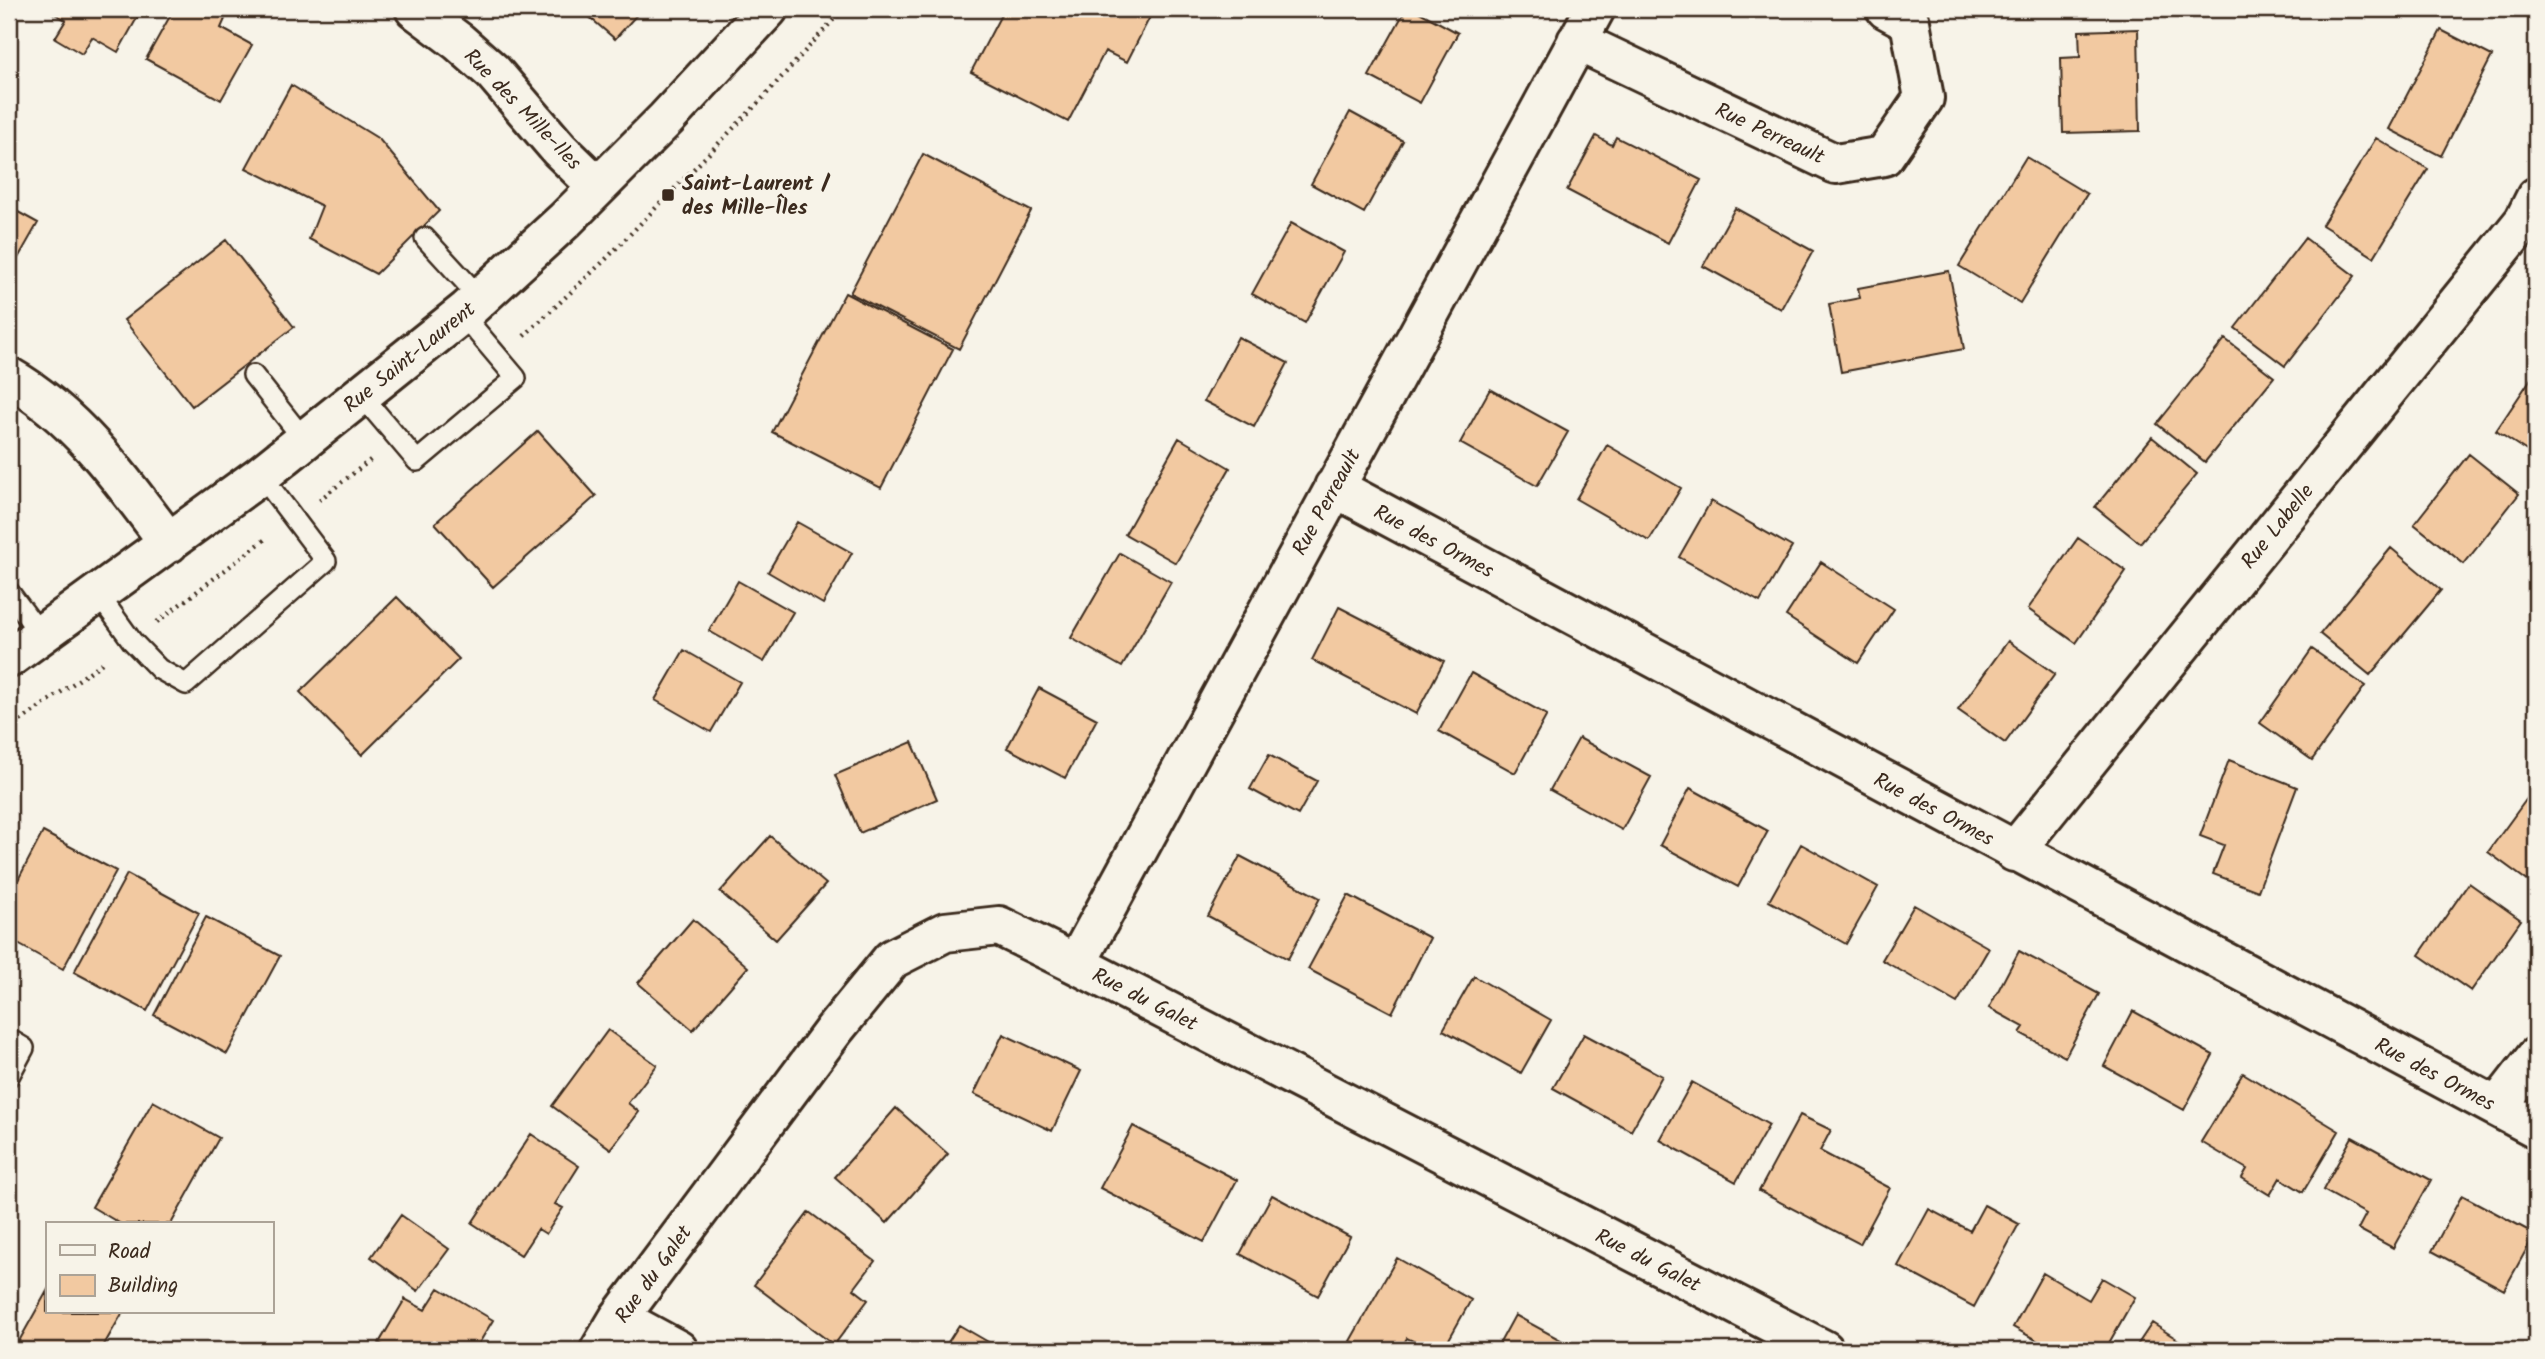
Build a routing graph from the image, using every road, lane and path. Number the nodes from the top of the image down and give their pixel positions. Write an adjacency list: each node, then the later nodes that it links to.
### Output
1 (415, 9): 6 (street, Rue des Mille-Iles)
2 (768, 9): 6 (street, Rue Saint-Laurent)
3 (843, 9): 10 (path)
4 (1886, 9): 5 (street, Rue Perreault)
5 (1586, 25): 17 (street, Rue Perreault)
6 (597, 186): 9 (street, Rue Saint-Laurent)
7 (2536, 197): 28 (street, Rue Labelle)
8 (425, 238): 9 (lane)
9 (471, 306): 13 (street, Rue Saint-Laurent); 13 (lane)
10 (515, 343)
11 (253, 375): 14 (lane)
12 (9, 377): 20 (street)
13 (362, 396): 14 (street, Rue Saint-Laurent)
14 (305, 441): 16 (street, Rue Saint-Laurent)
15 (373, 458): 18 (path)
16 (261, 475): 20 (street, Rue Saint-Laurent); 22 (lane)
17 (1334, 487): 28 (street, Rue des Ormes); 29 (street, Rue Perreault)
18 (318, 501)
19 (277, 531): 23 (path)
20 (169, 543): 22 (street, Rue Saint-Laurent)
21 (9, 592): 24 (lane)
22 (97, 594): 24 (street, Rue Saint-Laurent)
23 (164, 618)
24 (41, 635): 25 (street, Rue Saint-Laurent)
25 (9, 657)
26 (109, 658): 27 (path)
27 (9, 729)
28 (2014, 852): 33 (street, Rue des Ormes)
29 (1076, 964): 35 (street, Rue du Galet); 37 (street, Rue du Galet)
30 (9, 1040): 32 (lane)
31 (2536, 1057): 33 (street)
32 (9, 1076)
33 (2497, 1107): 34 (street, Rue des Ormes)
34 (2536, 1128)
35 (609, 1334): 36 (street)
36 (678, 1350)
37 (1824, 1350)

